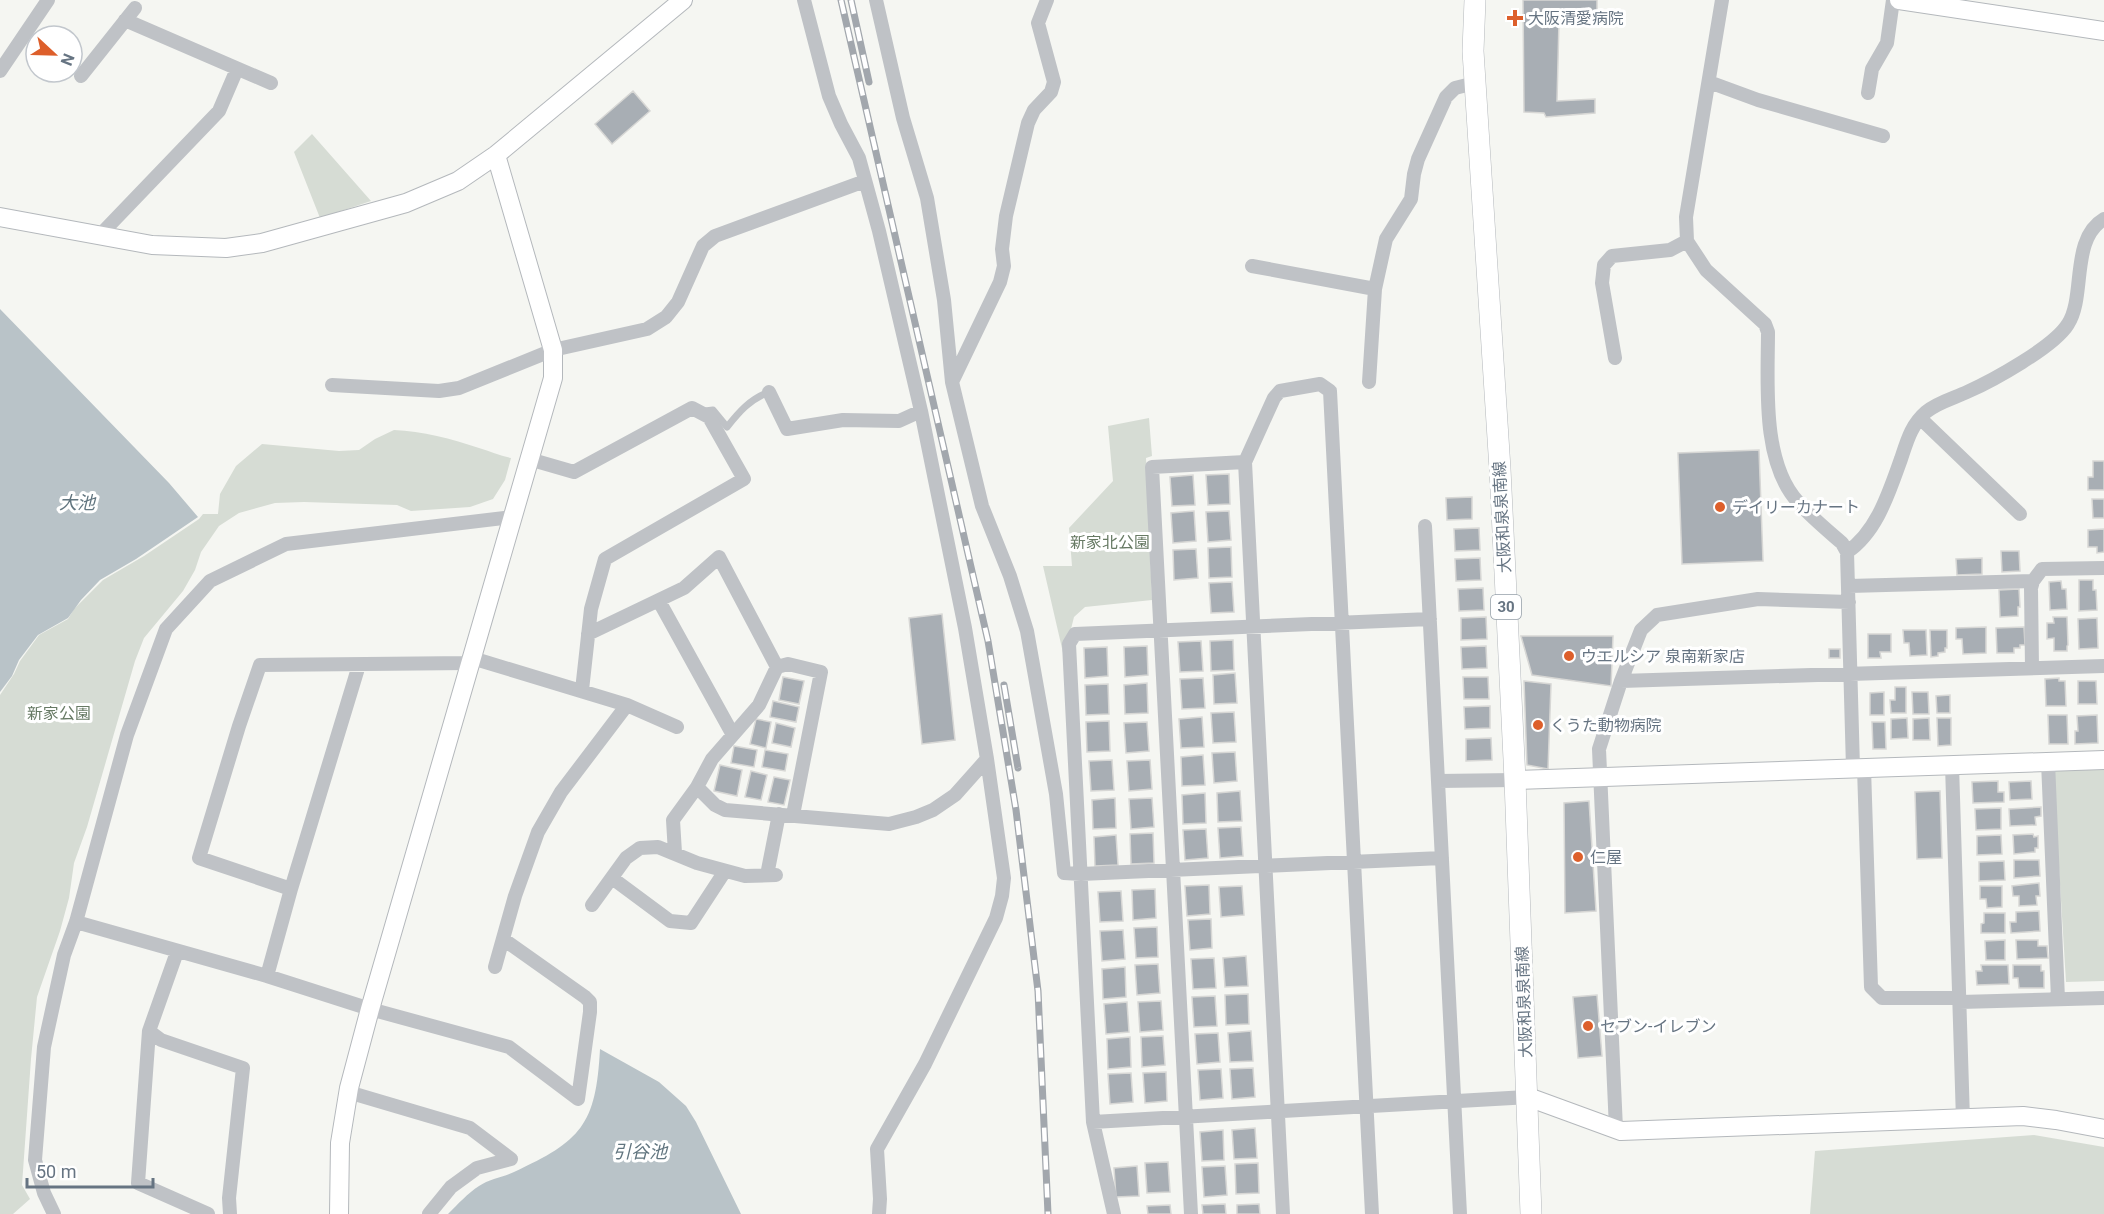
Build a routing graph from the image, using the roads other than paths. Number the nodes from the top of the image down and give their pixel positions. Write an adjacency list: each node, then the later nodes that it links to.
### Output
1 (48, 0): 15 (street)
2 (683, 0): 22 (street)
3 (804, 0): 23 (street)
4 (876, 0): 32 (street)
5 (1047, 0): 32 (street)
6 (1475, 0): 19 (main road, 大阪和泉泉南線 / 30)
7 (1722, 0): 17 (street)
8 (1893, 0): 20 (street)
9 (1899, 0): 10 (street)
10 (1985, 6): 13 (street)
11 (135, 8): 12 (street)
12 (125, 20): 14 (street); 16 (street)
13 (2104, 31)
14 (237, 69): 18 (street); 26 (street)
15 (0, 71)
16 (84, 72)
17 (1709, 82): 21 (street); 27 (street)
18 (271, 83)
19 (1475, 83): 29 (street); 72 (main road, 大阪和泉泉南線 / 30)
20 (1868, 93)
21 (1883, 136)
22 (496, 155): 26 (street); 30 (street)
23 (866, 181): 30 (street); 36 (street)
24 (0, 217): 26 (street)
25 (2104, 219): 38 (street)
26 (100, 235)
27 (1687, 241): 31 (street); 44 (street)
28 (1252, 267): 29 (street)
29 (1375, 289): 33 (street)
30 (553, 350): 34 (street); 39 (street)
31 (1615, 358)
32 (952, 382): 82 (street)
33 (1369, 382)
34 (332, 385)
35 (769, 392): 36 (street); 37 (lane)
36 (921, 411): 66 (street)
37 (699, 412): 39 (street); 54 (street)
38 (1920, 418): 41 (street); 44 (street)
39 (529, 459): 42 (street)
40 (1245, 462): 51 (street); 52 (street); 53 (street)
41 (2020, 514)
42 (512, 517): 55 (street); 86 (street)
43 (1425, 526): 50 (street)
44 (1847, 552): 47 (street)
45 (2104, 568): 46 (street)
46 (2033, 581): 47 (street); 59 (street)
47 (1849, 586): 49 (street)
48 (659, 601): 54 (street); 58 (street); 65 (street)
49 (1849, 602): 60 (street); 61 (street)
50 (1430, 619): 51 (street); 73 (street)
51 (1342, 623): 52 (street); 78 (street)
52 (1252, 627): 53 (street); 79 (street)
53 (1162, 631): 80 (street); 82 (street)
54 (588, 634): 62 (street)
55 (471, 660): 56 (street); 62 (street); 94 (street)
56 (358, 665): 84 (street); 84 (street)
57 (2104, 666): 59 (street)
58 (777, 667): 65 (street); 75 (street)
59 (2031, 668): 60 (street)
60 (1851, 674): 61 (street); 70 (street)
61 (1621, 681): 71 (street)
62 (582, 690): 63 (street)
63 (627, 705): 64 (street); 87 (street)
64 (676, 727)
65 (733, 735): 74 (street)
66 (987, 759): 75 (street); 111 (street)
67 (2104, 760): 68 (street)
68 (2048, 762): 69 (street); 92 (street)
69 (1952, 765): 70 (street); 93 (street)
70 (1858, 768): 71 (street); 93 (street)
71 (1600, 777): 72 (street); 104 (street)
72 (1515, 780): 73 (street); 97 (main road, 大阪和泉泉南線 / 30)
73 (1438, 781): 77 (street)
74 (697, 787): 75 (street); 76 (street)
75 (786, 815): 81 (street)
76 (675, 853): 81 (street); 83 (street)
77 (1442, 858): 78 (street); 98 (street)
78 (1354, 862): 79 (street); 99 (street)
79 (1264, 866): 80 (street); 100 (street)
80 (1174, 870): 82 (street); 101 (street)
81 (725, 871): 83 (street)
82 (1081, 874): 103 (street)
83 (612, 878): 85 (street)
84 (291, 889): 90 (street)
85 (592, 905)
86 (76, 922): 88 (street); 106 (street)
87 (503, 939): 89 (street); 94 (street)
88 (177, 952): 90 (street); 95 (street)
89 (495, 967)
90 (267, 976): 94 (street)
91 (2104, 998): 92 (street)
92 (2058, 999): 93 (street)
93 (1960, 1000): 102 (street)
94 (370, 1009): 96 (street)
95 (149, 1031): 107 (street); 108 (street)
96 (348, 1092): 109 (street); 110 (street)
97 (1527, 1097): 98 (street); 104 (street); 117 (main road, 大阪和泉泉南線 / 30)
98 (1454, 1101): 99 (street); 116 (street)
99 (1367, 1106): 100 (street); 115 (street)
100 (1277, 1111): 101 (street); 114 (street)
101 (1186, 1116): 103 (street); 113 (street)
102 (1963, 1120): 104 (street); 105 (street)
103 (1093, 1122): 112 (street)
104 (1616, 1129)
105 (2104, 1129)
106 (54, 1214)
107 (208, 1214)
108 (230, 1214)
109 (339, 1214)
110 (429, 1214)
111 (879, 1214)
112 (1114, 1214)
113 (1191, 1214)
114 (1283, 1214)
115 (1372, 1214)
116 (1460, 1214)
117 (1531, 1214)

